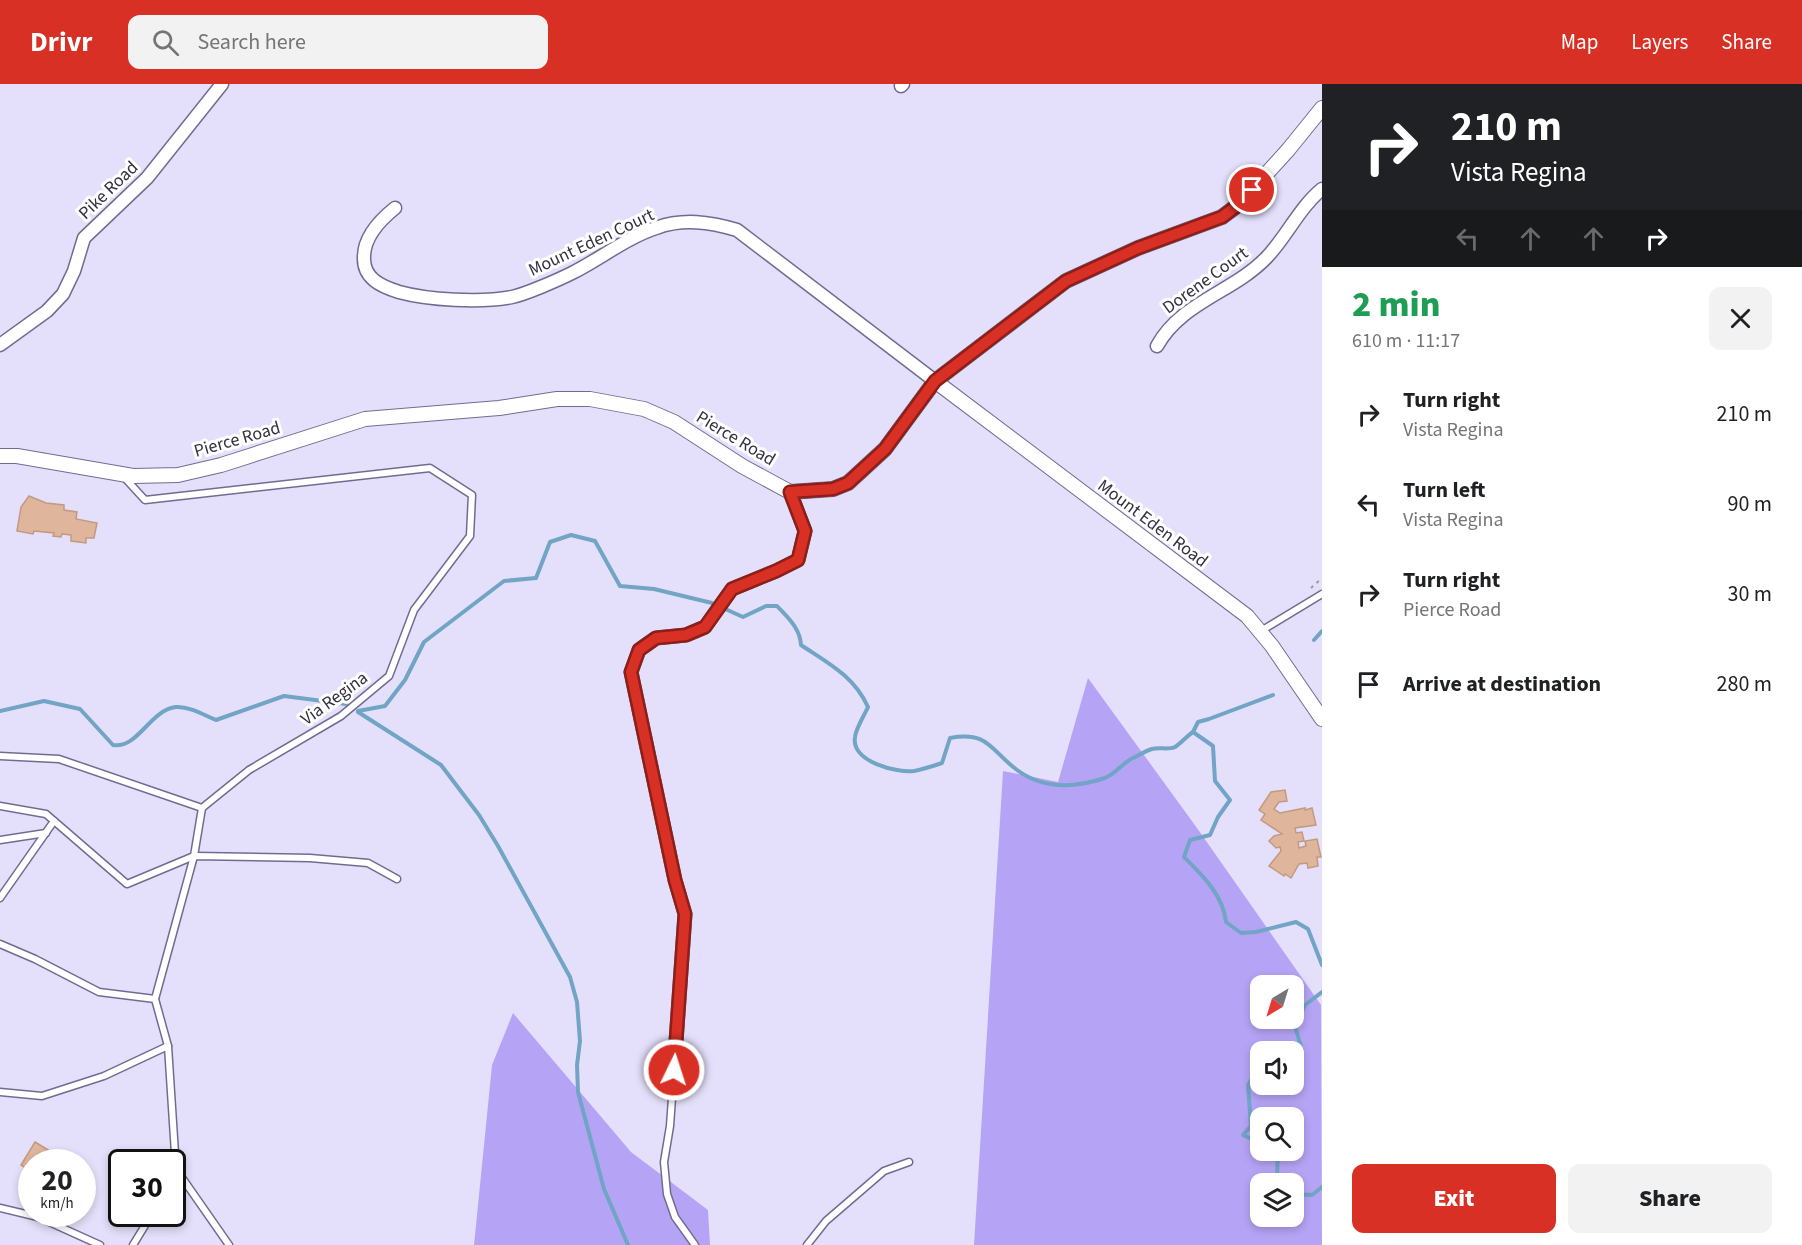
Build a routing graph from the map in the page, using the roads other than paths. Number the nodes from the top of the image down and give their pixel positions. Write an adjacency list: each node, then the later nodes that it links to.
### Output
1 (222, 84): 5 (street, Pike Road)
2 (1322, 108): 7 (street)
3 (1322, 189): 6 (street, Dorene Court)
4 (395, 208): 7 (street, Mount Eden Court)
5 (0, 345)
6 (1157, 346)
7 (935, 381): 10 (street); 12 (street, Mount Eden Road)
8 (0, 456): 9 (street, Pierce Road)
9 (121, 473): 10 (street, Pierce Road); 16 (lane, Via Regina)
10 (790, 492): 26 (street)
11 (1322, 594): 12 (lane)
12 (1260, 631): 13 (street, Mount Eden Road)
13 (1322, 719)
14 (0, 756): 16 (lane)
15 (0, 806): 17 (lane)
16 (202, 808): 20 (lane)
17 (54, 821): 18 (lane); 20 (lane)
18 (46, 833): 19 (lane); 22 (lane)
19 (0, 840)
20 (194, 856): 21 (lane); 24 (lane)
21 (396, 879)
22 (0, 898)
23 (0, 944): 24 (lane)
24 (155, 999): 25 (lane)
25 (168, 1046): 27 (lane); 28 (lane)
26 (674, 1070): 36 (lane)
27 (0, 1092)
28 (173, 1149)
29 (909, 1162): 37 (lane)
30 (186, 1188): 35 (lane)
31 (0, 1208): 33 (lane)
32 (144, 1227): 34 (lane)
33 (100, 1245)
34 (133, 1245)
35 (229, 1245)
36 (695, 1245)
37 (807, 1245)

